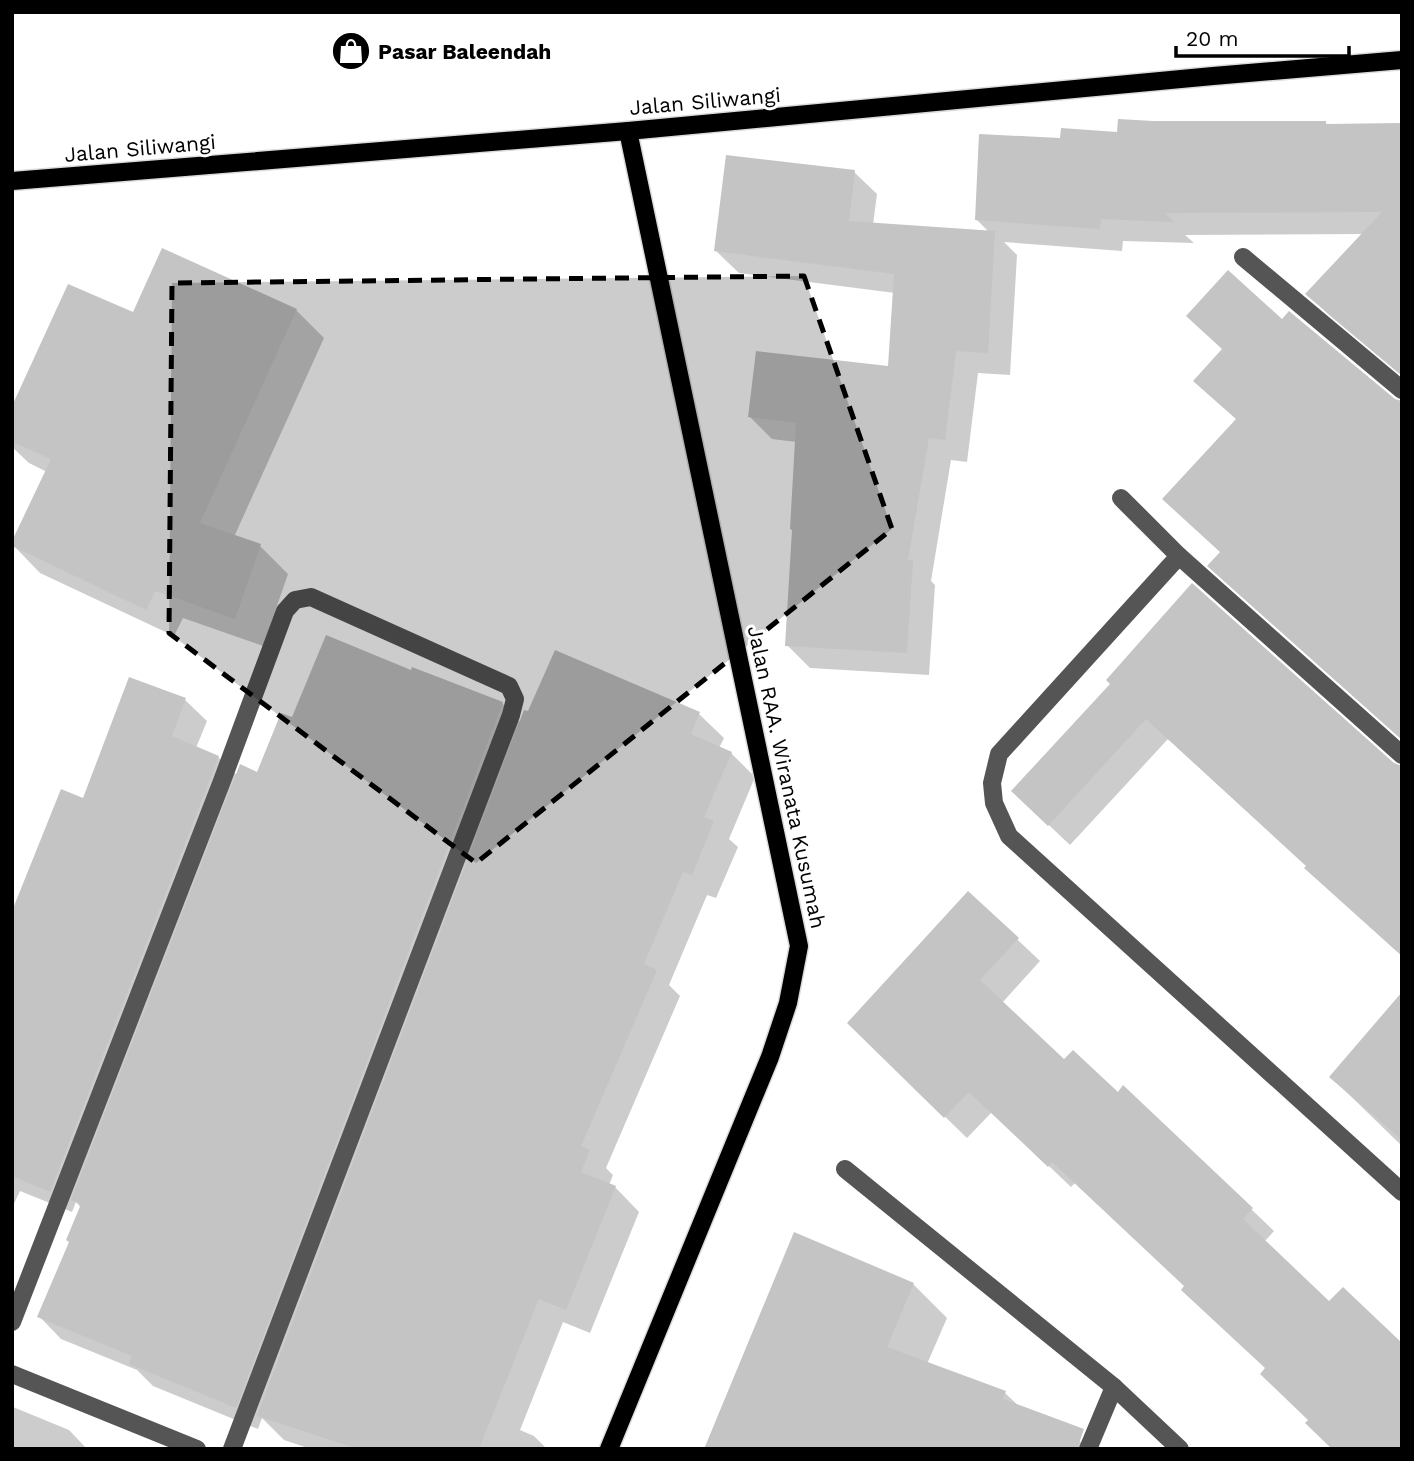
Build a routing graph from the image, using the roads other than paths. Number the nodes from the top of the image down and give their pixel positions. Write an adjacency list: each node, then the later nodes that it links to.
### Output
1 (1402, 60): 2 (main road, Jalan Siliwangi)
2 (628, 131): 3 (main road, Jalan Siliwangi); 16 (main road, Jalan RAA. Wiranata Kusumah)
3 (12, 181)
4 (1243, 257): 5 (street)
5 (1402, 390)
6 (1121, 498): 7 (street)
7 (1179, 556): 8 (street); 10 (street)
8 (1402, 755)
9 (845, 1169): 13 (street)
10 (1402, 1192)
11 (12, 1322): 15 (street)
12 (12, 1374): 14 (street)
13 (1114, 1387): 17 (street); 18 (street)
14 (197, 1449)
15 (232, 1449)
16 (609, 1449)
17 (1088, 1449)
18 (1180, 1449)

